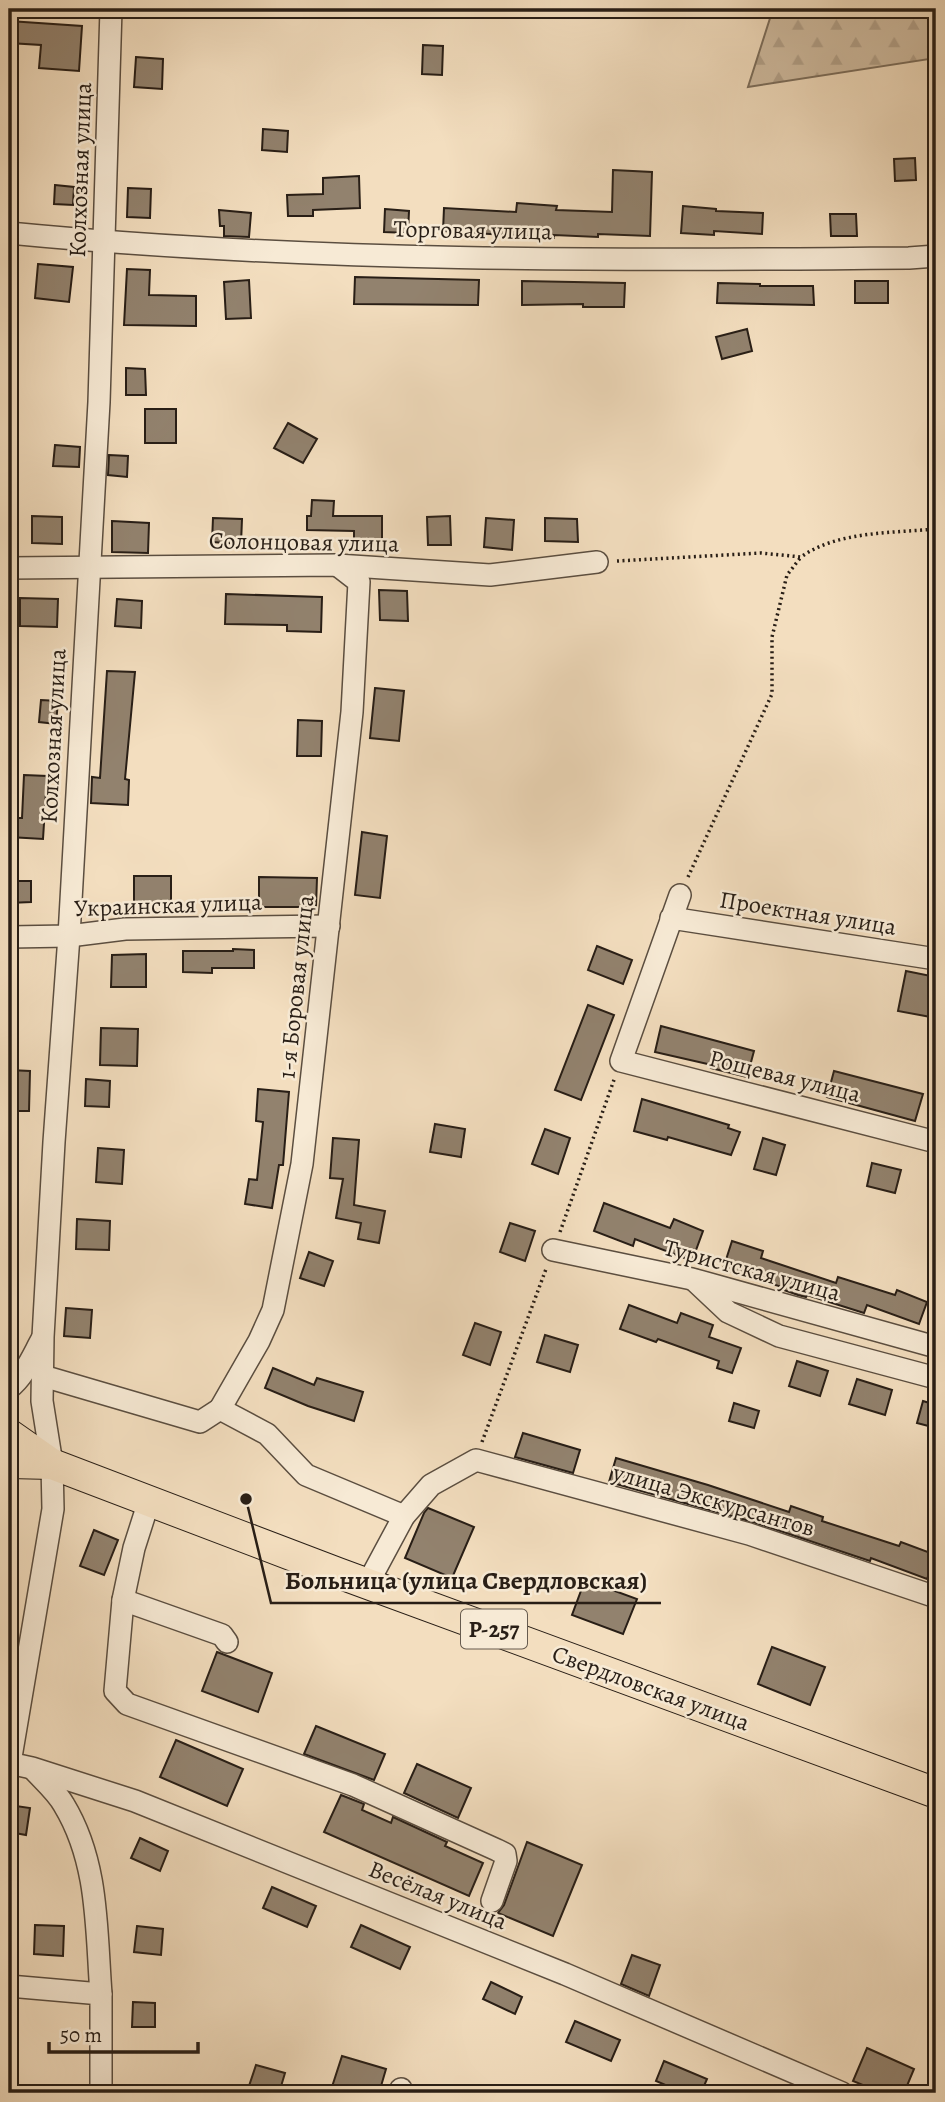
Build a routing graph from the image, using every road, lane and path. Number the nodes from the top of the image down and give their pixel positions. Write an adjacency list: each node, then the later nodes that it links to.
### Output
1 (109, 9): 3 (street, Колхозная улица)
2 (9, 233): 3 (street, Торговая улица)
3 (104, 243): 4 (street, Торговая улица); 10 (street, Колхозная улица)
4 (936, 256)
5 (936, 529): 6 (path)
6 (801, 557): 7 (path); 11 (path)
7 (597, 562): 8 (street, Солонцовая улица)
8 (337, 565): 10 (street, Солонцовая улица); 13 (street, 1-я Боровая улица)
9 (9, 568): 10 (street, Солонцовая улица)
10 (88, 568): 14 (street, Колхозная улица)
11 (680, 895): 12 (street)
12 (671, 918): 16 (street, Проектная улица); 17 (street, Рощевая улица)
13 (329, 926): 14 (street, Украинская улица); 25 (street, 1-я Боровая улица)
14 (69, 936): 15 (street, Украинская улица); 20 (street, Колхозная улица)
15 (9, 937)
16 (936, 959)
17 (936, 1142)
18 (553, 1250): 19 (street, Туристская улица)
19 (692, 1279): 21 (street, Туристская улица); 23 (street)
20 (43, 1337): 22 (street, Колхозная улица); 24 (street)
21 (936, 1347)
22 (43, 1376): 25 (street); 28 (street, Колхозная улица)
23 (936, 1378)
24 (9, 1388)
25 (220, 1409): 30 (street)
26 (9, 1433): 28 (highway, Свердловская улица)
27 (9, 1463): 28 (highway, Свердловская улица / Р-257)
28 (52, 1464): 29 (highway, Свердловская улица / Р-257); 35 (street, Колхозная улица)
29 (149, 1502): 31 (highway, Свердловская улица / Р-257); 33 (street)
30 (404, 1516): 31 (street); 32 (street, улица Экскурсантов)
31 (368, 1583): 37 (highway, Свердловская улица / Р-257)
32 (936, 1597)
33 (123, 1600): 34 (street); 38 (street)
34 (227, 1642)
35 (9, 1763): 36 (street, Весёлая улица)
36 (32, 1768): 40 (street); 42 (street, Весёлая улица)
37 (936, 1793)
38 (492, 1901)
39 (9, 1986): 40 (street)
40 (100, 1994): 41 (street)
41 (101, 2093)
42 (842, 2093)

